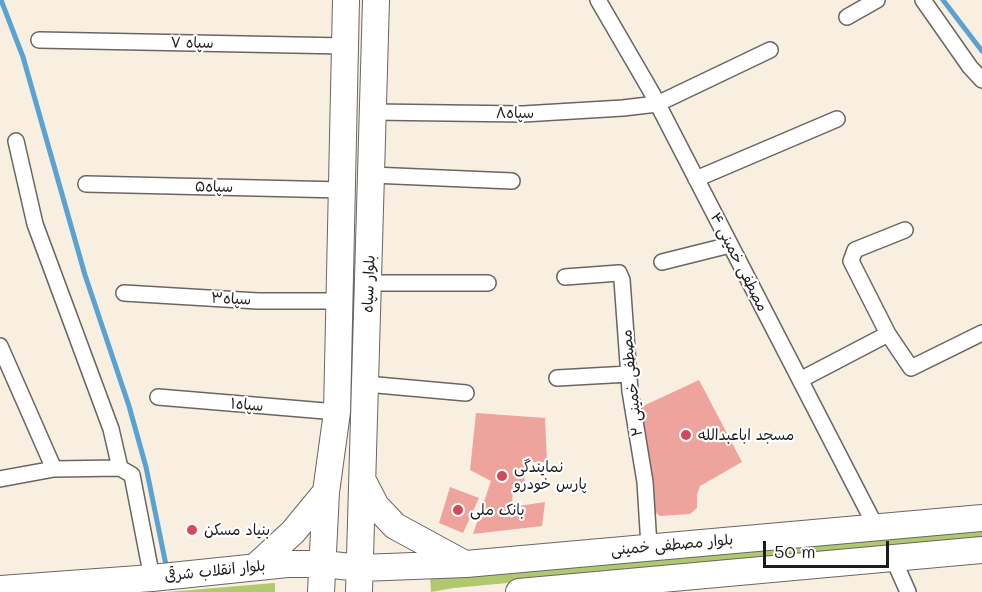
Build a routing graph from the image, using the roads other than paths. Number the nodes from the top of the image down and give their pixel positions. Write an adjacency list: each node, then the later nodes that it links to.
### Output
1 (346, 0): 8 (main road, بلوار سپاه)
2 (376, 0): 12 (main road, بلوار سپاه)
3 (598, 0): 11 (street, مصطفی خمینی ۴)
4 (877, 0): 6 (street)
5 (923, 0): 10 (street)
6 (847, 17)
7 (39, 40): 8 (street, سپاه ۷)
8 (345, 46): 19 (main road, بلوار سپاه)
9 (770, 50): 11 (street, سپاه۸)
10 (982, 80)
11 (657, 104): 12 (street, سپاه۸); 16 (street, مصطفی خمینی ۴)
12 (373, 112): 15 (main road, بلوار سپاه)
13 (837, 119): 16 (street)
14 (16, 141): 38 (street)
15 (372, 175): 17 (street); 25 (main road, بلوار سپاه)
16 (696, 179): 21 (street, مصطفی خمینی ۴)
17 (512, 181)
18 (86, 184): 19 (street, سپاه۵)
19 (342, 190): 27 (main road, بلوار سپاه)
20 (905, 230): 29 (street)
21 (730, 245): 22 (street); 33 (street, مصطفی خمینی ۴)
22 (662, 262)
23 (565, 277): 31 (street, مصطفی خمینی ۲)
24 (488, 283): 25 (street)
25 (369, 284): 34 (main road, بلوار سپاه)
26 (124, 293): 27 (street, سپاه۳)
27 (339, 301): 37 (main road, بلوار سپاه)
28 (982, 333): 29 (street)
29 (888, 334): 33 (street)
30 (0, 346): 39 (street)
31 (629, 374): 32 (street); 46 (street, مصطفی خمینی ۲)
32 (557, 378)
33 (800, 380): 45 (street, مصطفی خمینی ۴)
34 (366, 384): 35 (street); 41 (main road, بلوار سپاه)
35 (466, 393)
36 (158, 397): 37 (street, سپاه۱)
37 (337, 412): 42 (main road, بلوار سپاه)
38 (120, 468): 39 (street); 52 (street)
39 (54, 469): 40 (street)
40 (0, 479)
41 (363, 482): 43 (main road, بلوار سپاه); 50 (main road)
42 (326, 502): 43 (main road); 49 (main road, بلوار سپاه); 51 (main road)
43 (363, 510): 53 (main road, بلوار سپاه)
44 (982, 518): 45 (main road, بلوار مصطفی خمینی)
45 (876, 527): 46 (main road, بلوار مصطفی خمینی)
46 (649, 546): 50 (main road, بلوار مصطفی خمینی)
47 (982, 550): 48 (main road)
48 (893, 558): 55 (main road); 58 (street)
49 (323, 564): 51 (main road, بلوار انقلاب شرقی); 53 (main road, بلوار انقلاب شرقی); 56 (main road, بلوار سپاه)
50 (466, 564): 53 (main road, بلوار مصطفی خمینی)
51 (255, 567): 52 (main road, بلوار انقلاب شرقی)
52 (152, 578): 54 (main road, بلوار انقلاب شرقی)
53 (360, 580)
54 (0, 589)
55 (578, 589): 57 (main road)
56 (321, 592)
57 (519, 592)
58 (908, 592)

